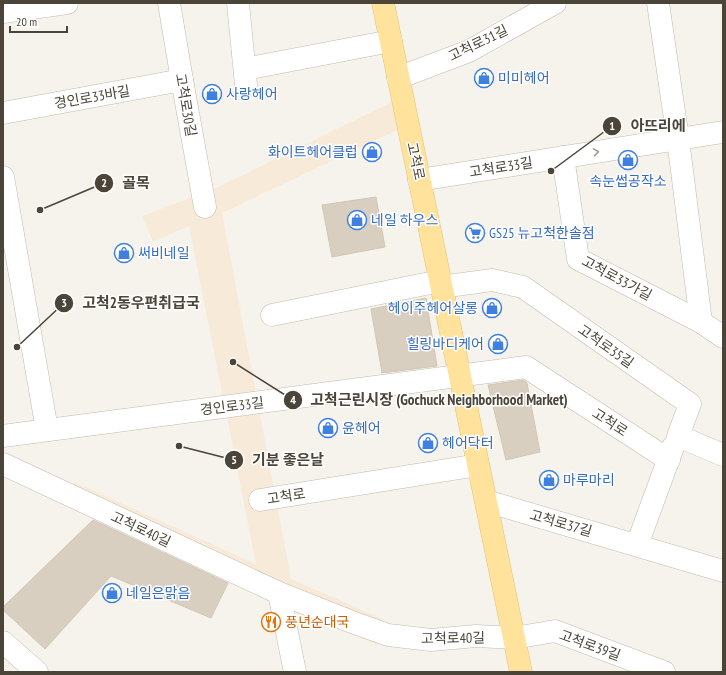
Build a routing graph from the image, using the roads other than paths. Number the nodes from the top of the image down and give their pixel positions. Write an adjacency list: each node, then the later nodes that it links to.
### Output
1 (67, 3): 7 (street)
2 (169, 3): 10 (street, 고척로30길)
3 (238, 3): 8 (street)
4 (383, 3): 8 (main road, 고척로)
5 (555, 3): 9 (street, 고척로31길)
6 (658, 3): 13 (street)
7 (3, 12)
8 (391, 41): 9 (main road, 고척로)
9 (398, 78): 16 (main road, 고척로)
10 (182, 80): 11 (street, 경인로33바길); 17 (street, 고척로30길)
11 (3, 113)
12 (723, 132): 13 (street, 고척로33길)
13 (678, 139): 14 (street, 고척로33길, one-way to 13); 21 (street)
14 (563, 157): 16 (street, 고척로33길); 21 (street, 고척로33가길)
15 (3, 177): 18 (street)
16 (420, 180): 19 (main road, 고척로)
17 (205, 207)
18 (7, 242): 24 (street)
19 (441, 284): 20 (street); 23 (main road, 고척로); 26 (street, 고척로35길)
20 (272, 315)
21 (701, 322): 22 (street, 고척로33가길)
22 (723, 337)
23 (460, 376): 24 (street, 경인로33길); 28 (street, 고척로); 30 (main road, 고척로)
24 (47, 430): 25 (street, 경인로33길)
25 (3, 436)
26 (678, 436): 27 (street); 28 (street)
27 (723, 455)
28 (669, 460): 33 (street)
29 (3, 464): 35 (street, 고척로40길)
30 (478, 465): 31 (street, 고척로); 32 (main road, 고척로)
31 (260, 500)
32 (486, 501): 33 (street, 고척로37길); 36 (main road, 고척로)
33 (637, 545): 34 (street, 고척로37길)
34 (723, 571)
35 (279, 594): 36 (street, 고척로40길); 39 (street)
36 (514, 638): 40 (main road, 고척로); 41 (street, 고척로39길)
37 (3, 642): 38 (street)
38 (37, 672)
39 (295, 672)
40 (521, 672)
41 (664, 672)

